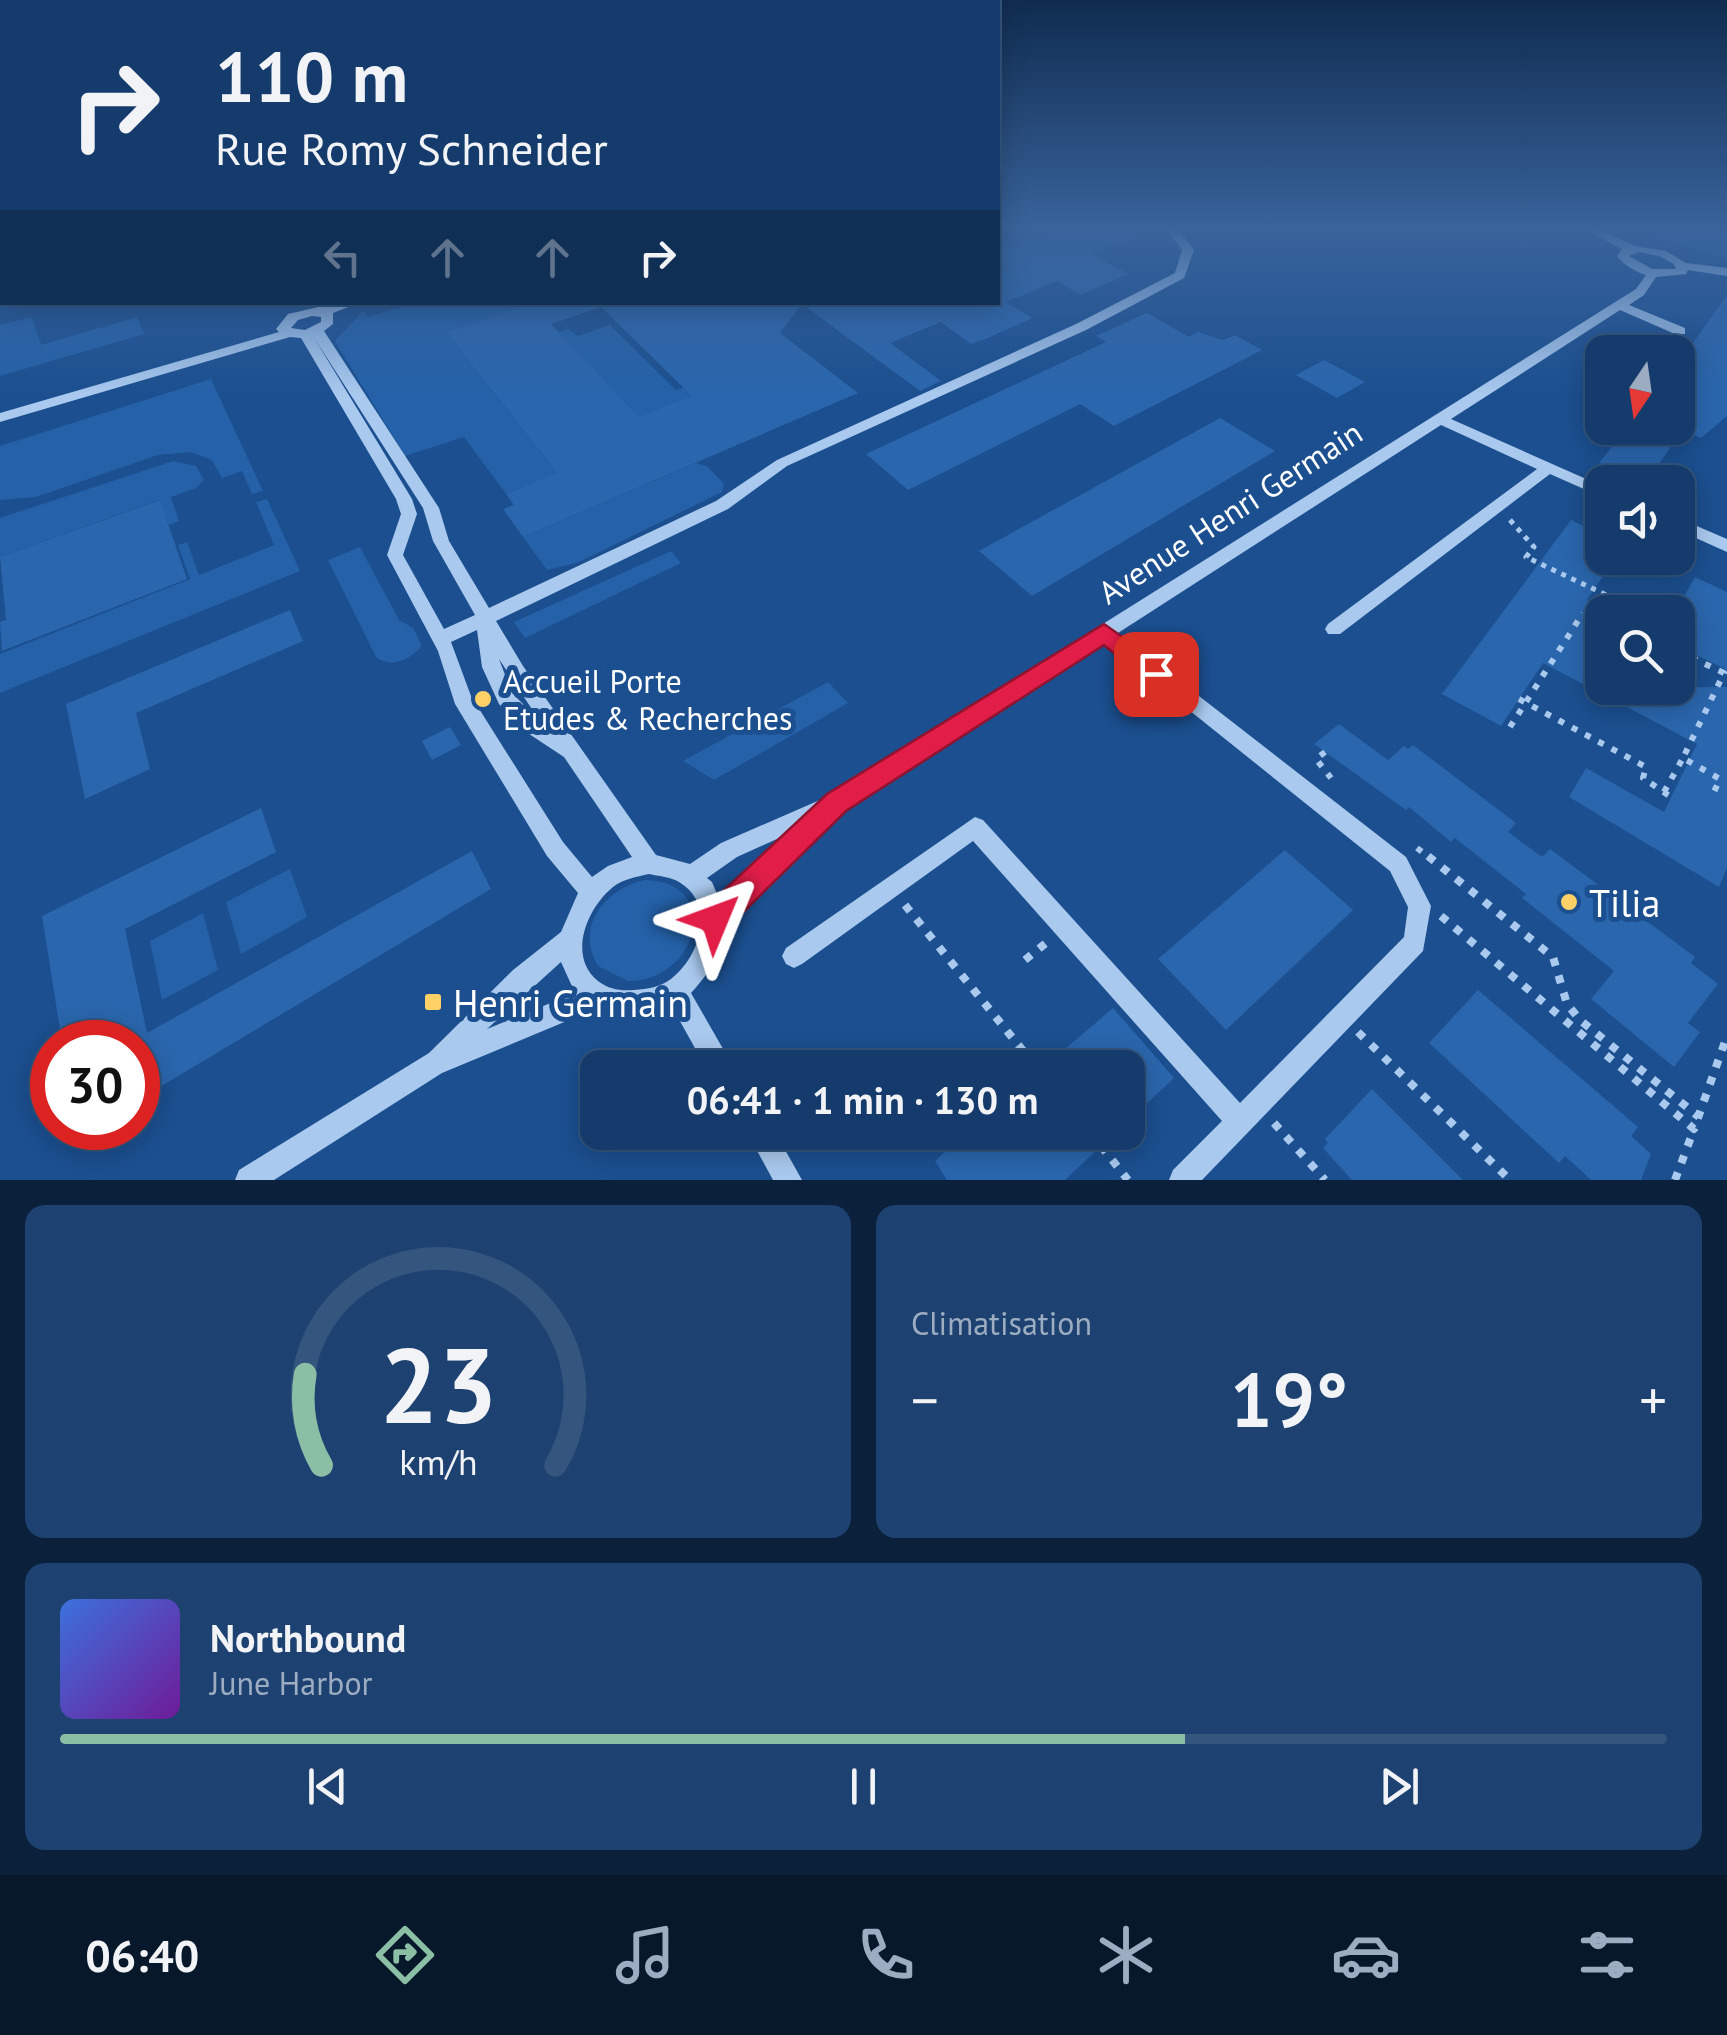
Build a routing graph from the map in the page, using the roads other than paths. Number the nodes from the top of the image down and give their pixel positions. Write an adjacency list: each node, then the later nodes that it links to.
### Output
1 (1163, 284): 15 (street)
2 (1645, 284): 4 (street, Avenue Henri Germain)
3 (345, 305): 6 (street)
4 (1620, 306): 7 (street); 10 (street, Avenue Henri Germain)
5 (300, 310): 6 (street); 8 (street)
6 (322, 312): 8 (street)
7 (1680, 331)
8 (303, 333): 9 (street); 15 (street); 18 (street)
9 (0, 418)
10 (1440, 419): 11 (street); 17 (street, Avenue Henri Germain)
11 (1548, 468): 12 (street); 16 (street)
12 (1585, 484)
13 (1695, 532): 14 (street)
14 (1727, 546)
15 (486, 618): 18 (street); 20 (street)
16 (1334, 629)
17 (1104, 633): 19 (street, Avenue Henri Germain); 30 (street)
18 (441, 639): 22 (street)
19 (836, 802): 21 (street, Avenue Henri Germain); 23 (street, Avenue Henri Germain)
20 (649, 864): 21 (street); 22 (street)
21 (691, 876): 23 (street)
22 (591, 892): 24 (street)
23 (715, 919): 26 (street, Avenue Henri Germain)
24 (569, 940): 27 (street); 29 (street)
25 (794, 956): 30 (street)
26 (676, 990): 27 (street); 28 (street)
27 (599, 996): 29 (street)
28 (711, 1050)
29 (433, 1064): 32 (street)
30 (1249, 1114): 34 (street)
31 (770, 1150): 33 (street)
32 (250, 1180)
33 (788, 1180)
34 (1183, 1180)

